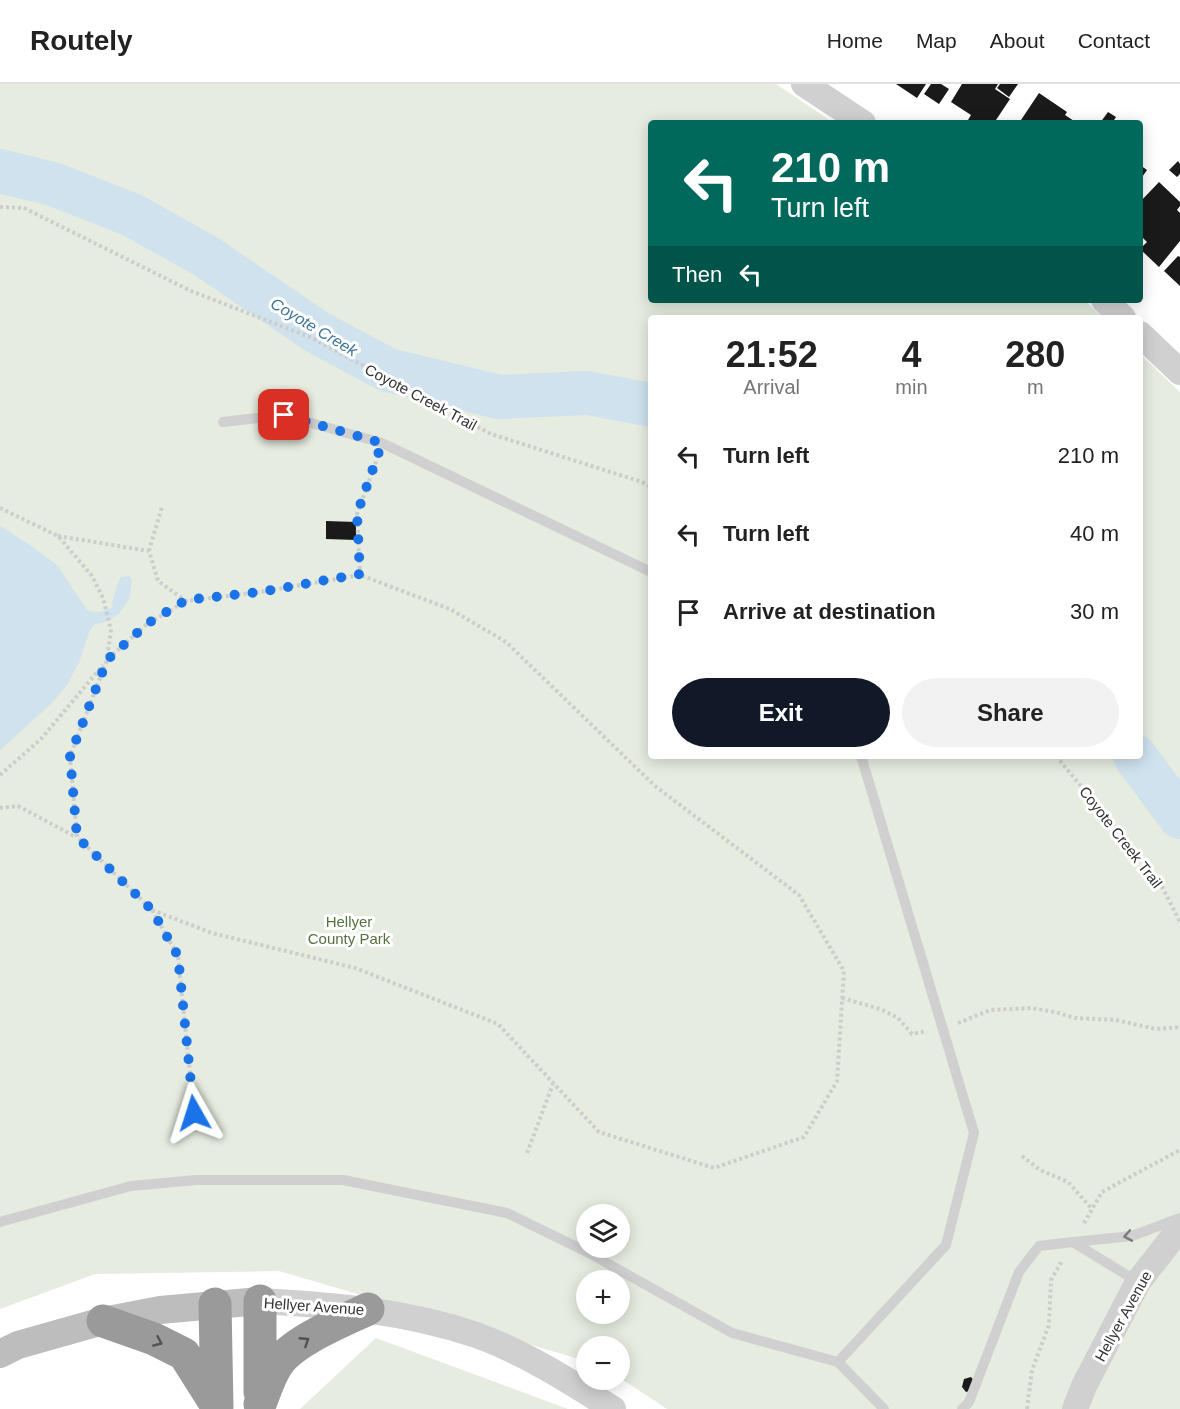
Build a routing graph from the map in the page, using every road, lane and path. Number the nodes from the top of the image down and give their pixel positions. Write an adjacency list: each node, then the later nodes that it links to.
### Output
1 (804, 84): 2 (street)
2 (858, 120)
3 (0, 207): 10 (path, Coyote Creek Trail)
4 (1107, 303): 5 (street)
5 (1120, 315)
6 (1143, 337): 7 (street)
7 (1180, 372)
8 (223, 422): 9 (lane)
9 (382, 443): 15 (lane); 16 (path)
10 (648, 485)
11 (162, 507): 14 (path)
12 (0, 508): 13 (path)
13 (58, 536): 14 (path); 18 (path)
14 (150, 552): 17 (path)
15 (648, 571)
16 (360, 574): 17 (path); 26 (path)
17 (186, 600): 18 (path)
18 (107, 660): 21 (path); 23 (path)
19 (862, 759): 27 (lane)
20 (1058, 759): 25 (path, Coyote Creek Trail)
21 (0, 775)
22 (0, 808): 23 (path)
23 (77, 837): 24 (path)
24 (152, 910): 29 (path); 30 (path)
25 (1180, 922)
26 (842, 998): 27 (path); 29 (path)
27 (942, 1027): 28 (path); 44 (lane)
28 (1180, 1027)
29 (553, 1084): 31 (path)
30 (194, 1113)
31 (527, 1153)
32 (1022, 1156): 33 (path)
33 (1092, 1209)
34 (1180, 1218): 37 (lane, one-way to 37)
35 (0, 1222): 44 (lane)
36 (1180, 1228): 38 (street, Hellyer Avenue)
37 (1073, 1242): 38 (lane); 49 (lane)
38 (1138, 1282): 50 (street, Hellyer Avenue)
39 (260, 1301): 40 (main road, Hellyer Avenue); 41 (street, Hellyer Avenue); 46 (highway)
40 (215, 1304): 42 (main road, Hellyer Avenue); 45 (highway)
41 (368, 1309): 46 (highway, one-way to 41); 47 (street, Hellyer Avenue)
42 (103, 1322): 43 (main road, Hellyer Avenue); 45 (highway, one-way to 45)
43 (0, 1354)
44 (838, 1362): 48 (lane)
45 (217, 1407)
46 (260, 1407)
47 (613, 1409)
48 (884, 1409)
49 (962, 1409)
50 (1075, 1409)

